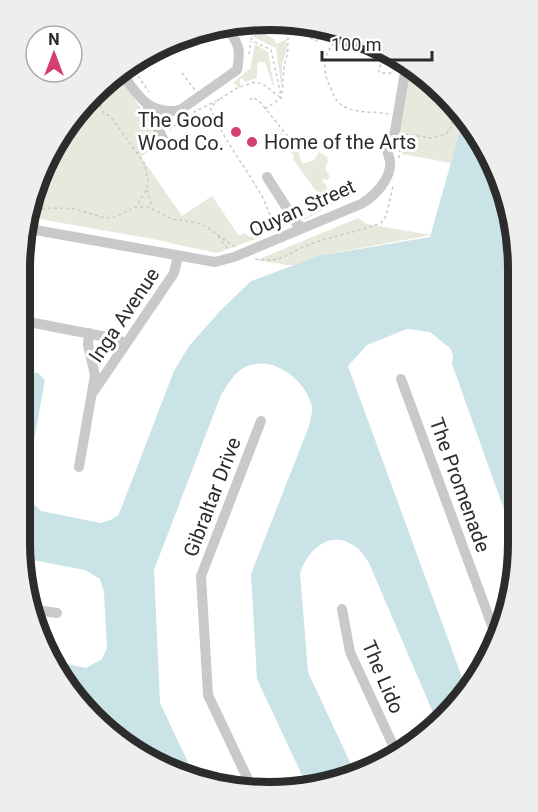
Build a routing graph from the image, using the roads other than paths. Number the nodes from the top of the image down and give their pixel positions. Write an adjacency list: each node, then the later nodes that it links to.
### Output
1 (231, 33): 4 (street)
2 (406, 73): 7 (street, Ouyan Street)
3 (125, 78): 4 (street)
4 (151, 102): 5 (street)
5 (163, 138)
6 (267, 177): 7 (street)
7 (300, 226): 9 (street, Ouyan Street)
8 (34, 230): 9 (street, Ouyan Street)
9 (178, 256): 12 (street, Inga Avenue)
10 (34, 323): 11 (street)
11 (89, 333): 12 (street); 14 (street, Inga Avenue)
12 (126, 344): 14 (street, Inga Avenue)
13 (401, 379): 20 (street, The Promenade)
14 (94, 391): 16 (street, Inga Avenue)
15 (261, 421): 22 (street, Gibraltar Drive)
16 (79, 467)
17 (342, 609): 21 (street, The Lido)
18 (40, 610): 19 (street)
19 (57, 613)
20 (493, 627)
21 (394, 747)
22 (249, 781)

